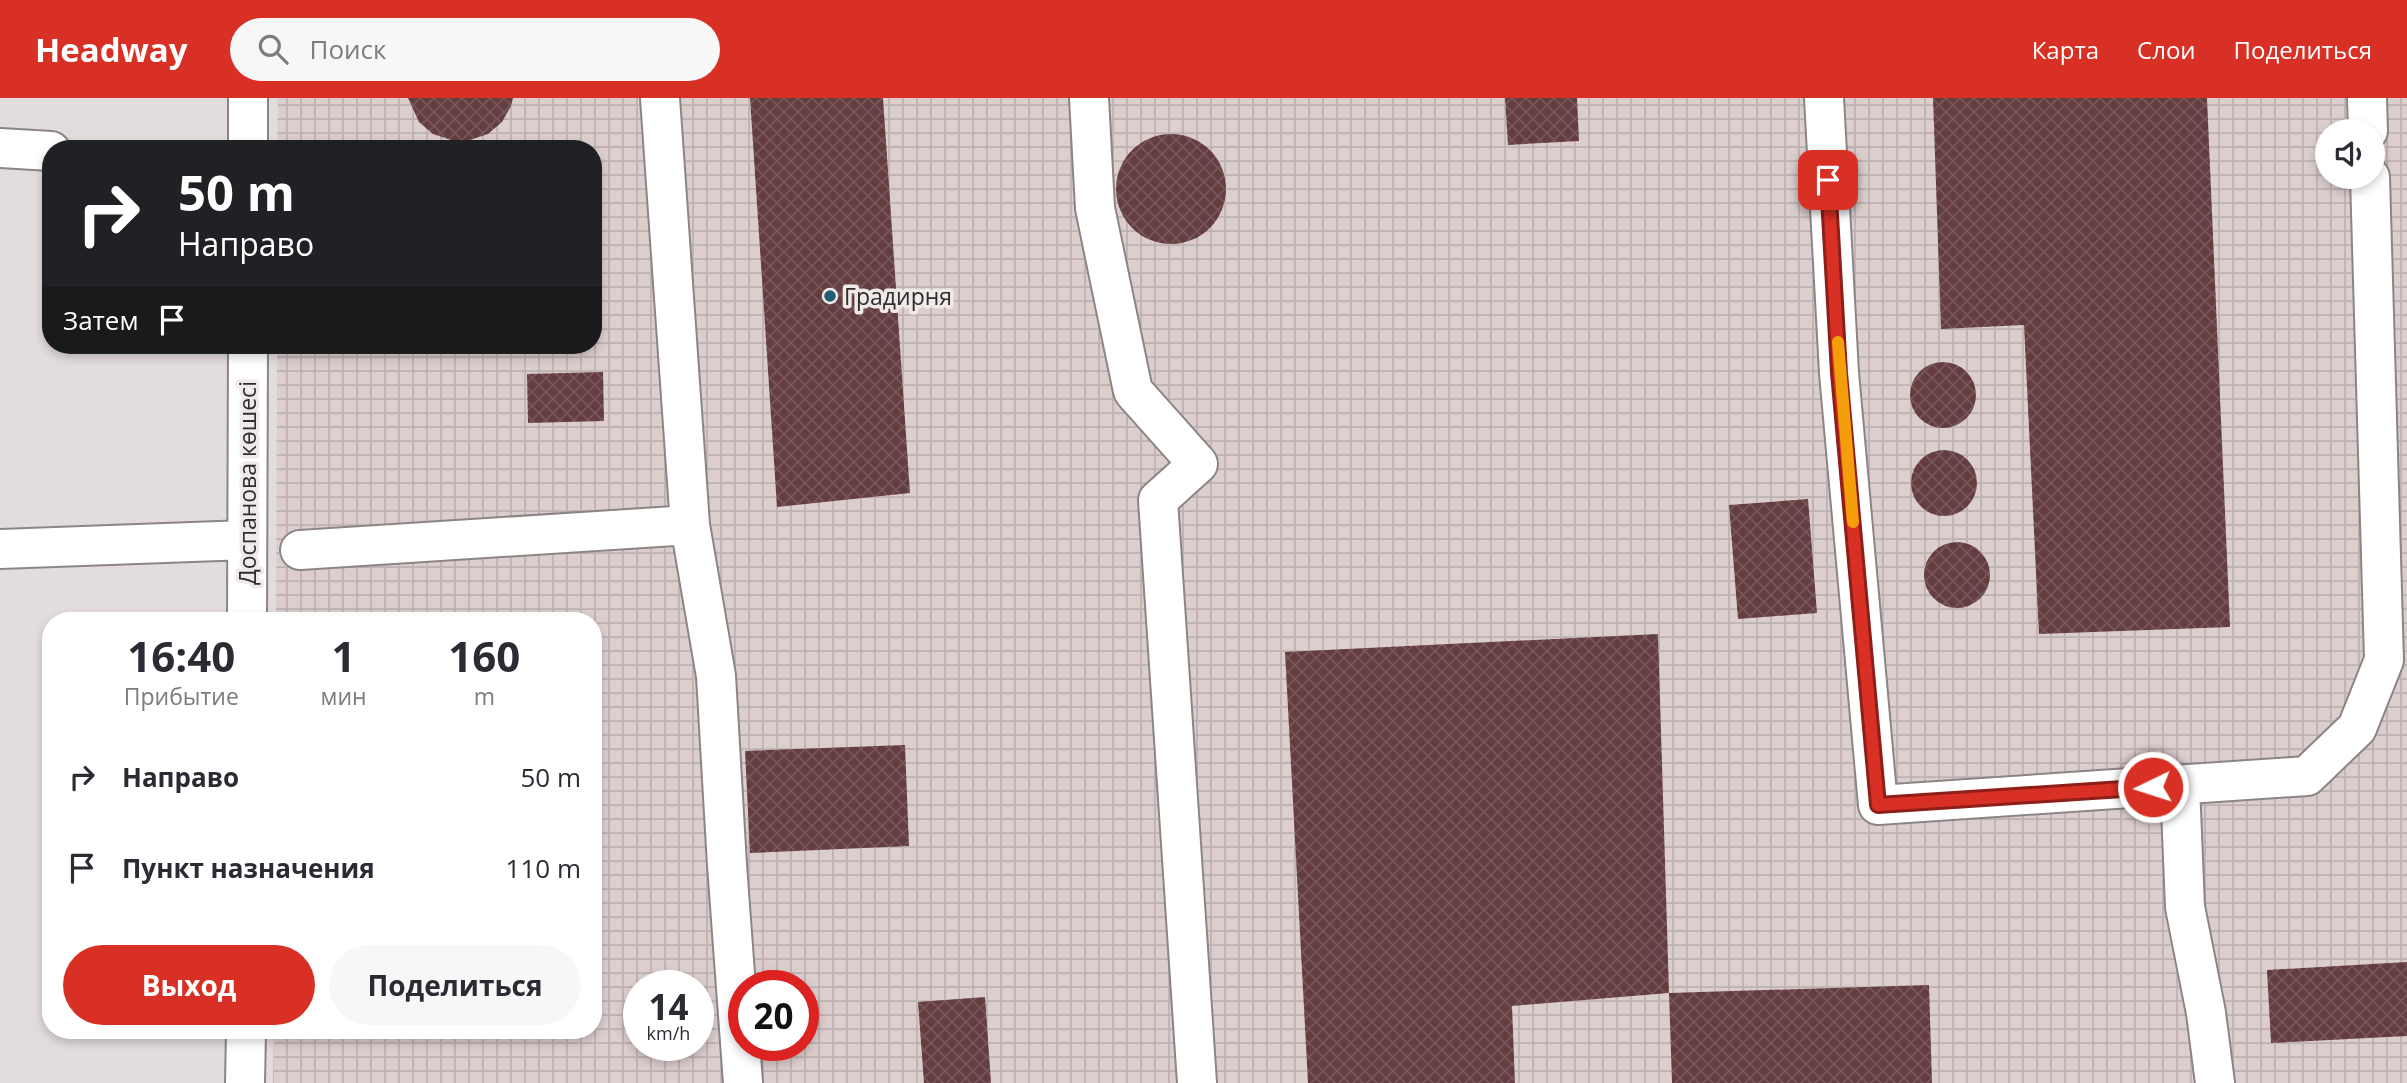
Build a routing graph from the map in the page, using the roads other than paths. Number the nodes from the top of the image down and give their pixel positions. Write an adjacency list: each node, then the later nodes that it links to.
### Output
1 (248, 98): 7 (street)
2 (660, 98): 12 (street)
3 (1089, 98): 21 (street)
4 (1824, 98): 17 (street)
5 (2367, 98): 6 (street)
6 (2368, 119)
7 (248, 140)
8 (0, 148): 9 (street)
9 (42, 150)
10 (2370, 189): 17 (street)
11 (248, 354): 13 (street, Доспанова көшесі)
12 (690, 525): 15 (street); 20 (street)
13 (247, 540): 14 (street); 16 (street, Доспанова көшесі)
14 (0, 549)
15 (300, 550)
16 (247, 612)
17 (2180, 785): 22 (street)
18 (246, 1039): 19 (street)
19 (245, 1083)
20 (743, 1083)
21 (1197, 1083)
22 (2216, 1083)

